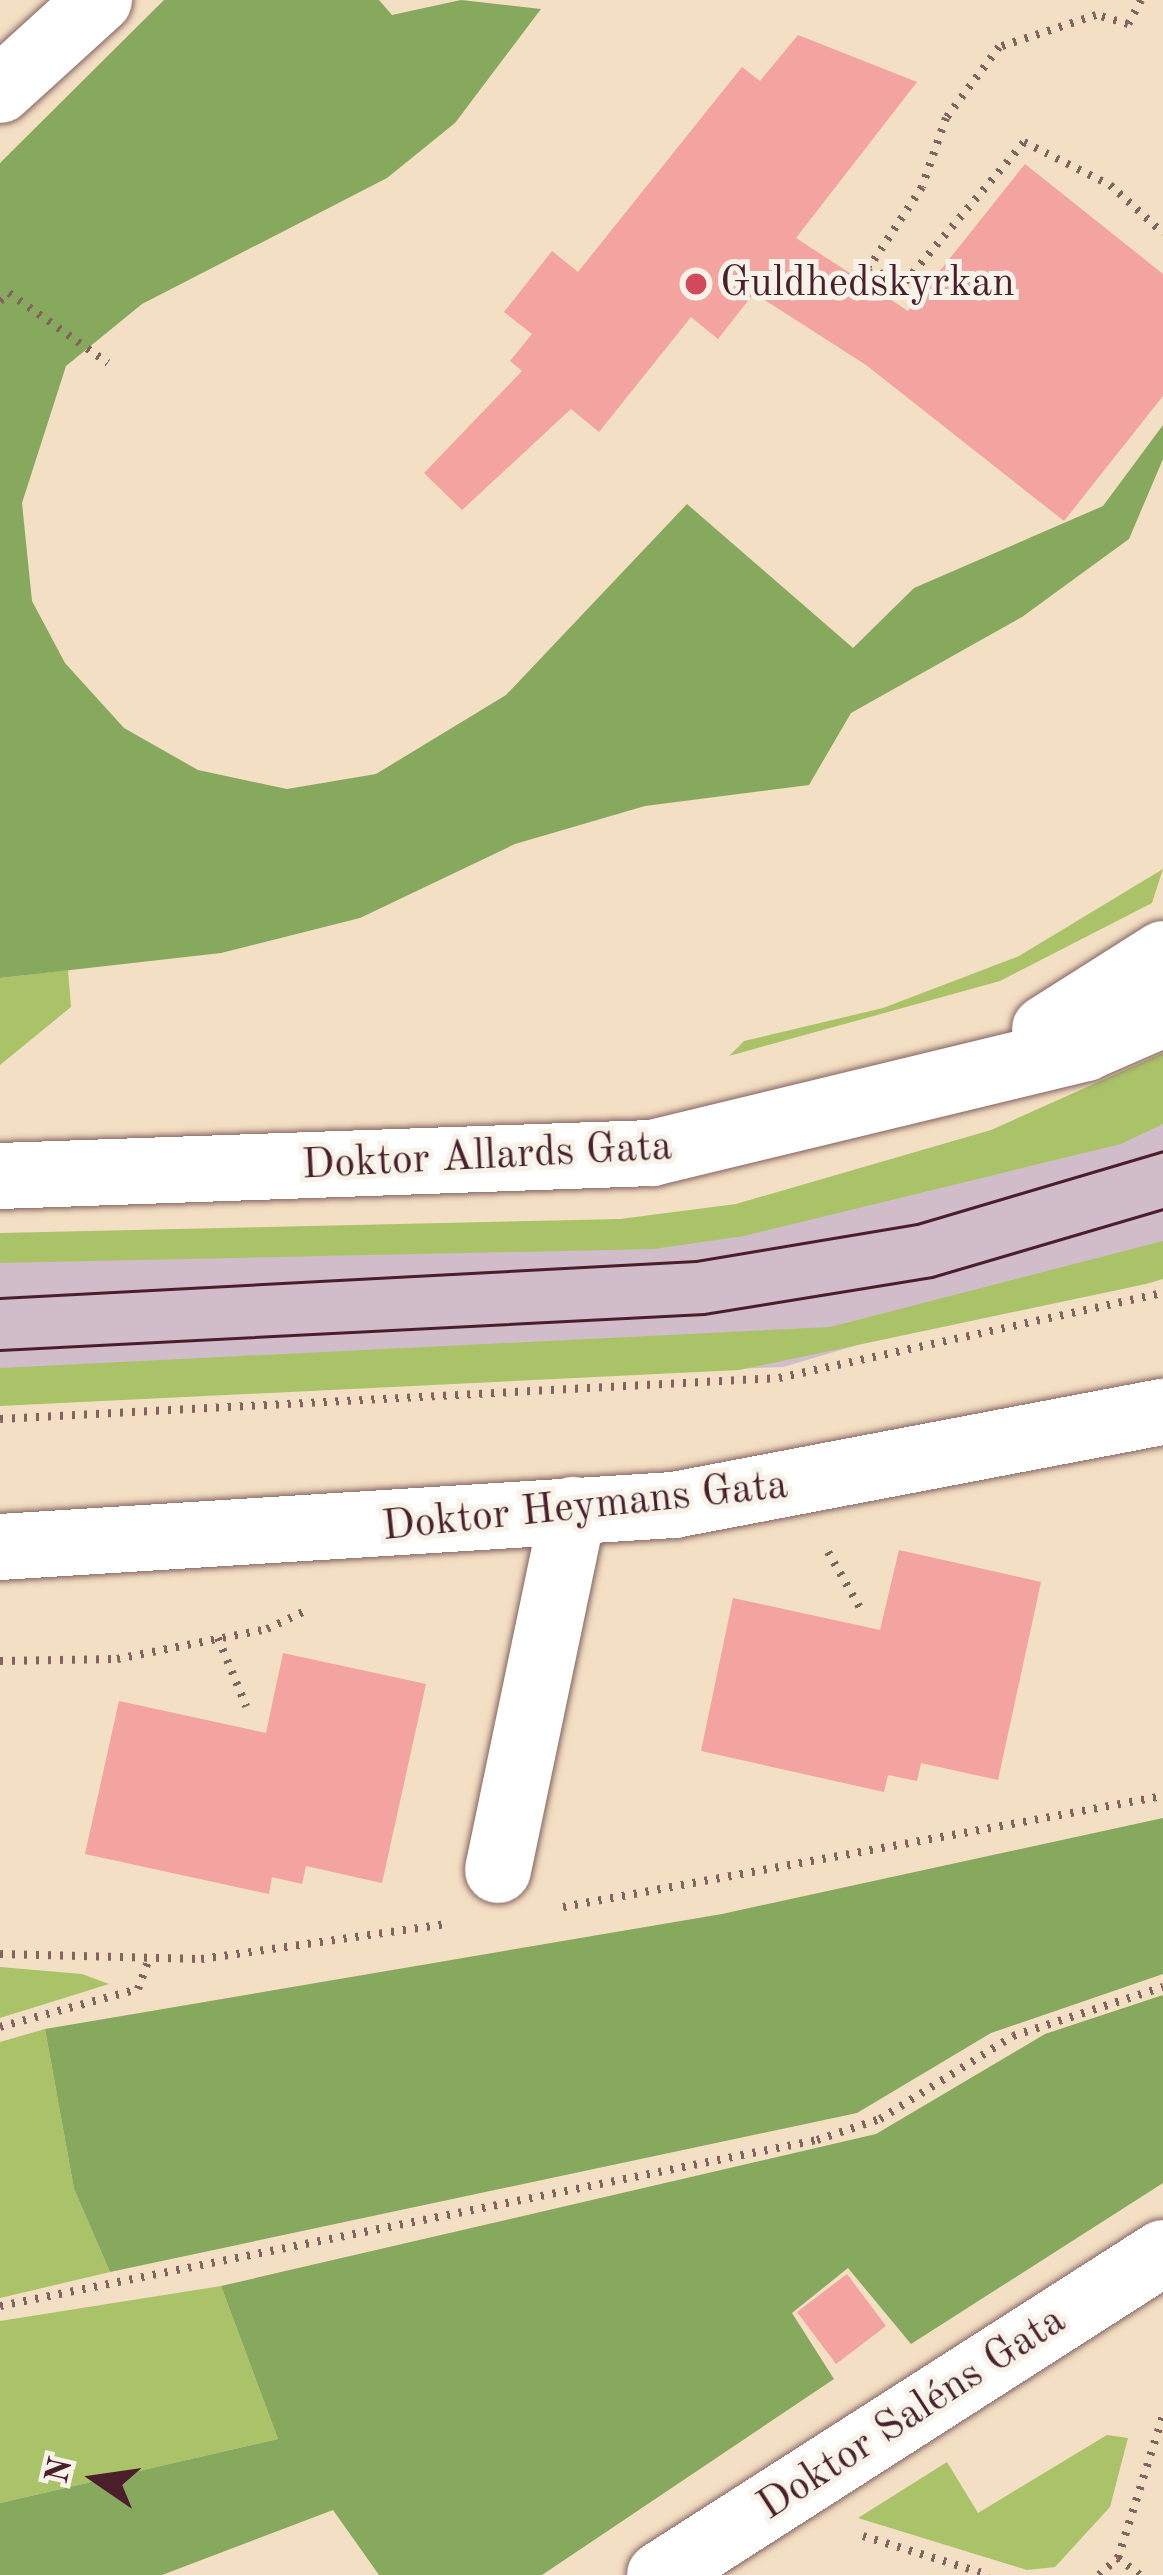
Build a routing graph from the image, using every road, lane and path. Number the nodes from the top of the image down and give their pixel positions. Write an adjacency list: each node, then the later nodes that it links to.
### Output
1 (99, 0): 3 (street)
2 (1141, 0): 4 (path)
3 (0, 90)
4 (1163, 233)
5 (0, 301): 6 (path)
6 (108, 363)
7 (1163, 953): 9 (street, Doktor Allards Gata)
8 (1163, 1014): 9 (street, Doktor Allards Gata)
9 (964, 1076): 10 (street, Doktor Allards Gata)
10 (0, 1176)
11 (1163, 1293): 13 (path)
12 (1163, 1412): 14 (street, Doktor Heymans Gata)
13 (0, 1419)
14 (573, 1510): 15 (street, Doktor Heymans Gata); 21 (street)
15 (0, 1547)
16 (825, 1547): 17 (path)
17 (863, 1613)
18 (218, 1638): 19 (path)
19 (246, 1706)
20 (1163, 1796): 21 (path)
21 (522, 1890)
22 (454, 1923): 24 (path)
23 (0, 1954): 24 (path)
24 (149, 1959): 26 (path)
25 (1163, 1987): 28 (path)
26 (0, 2027)
27 (1163, 2253): 32 (street, Doktor Saléns Gata)
28 (0, 2306)
29 (1163, 2415): 31 (path)
30 (842, 2530): 33 (path)
31 (1118, 2558): 34 (path); 35 (path)
32 (661, 2575)
33 (989, 2575)
34 (1099, 2575)
35 (1141, 2575)

